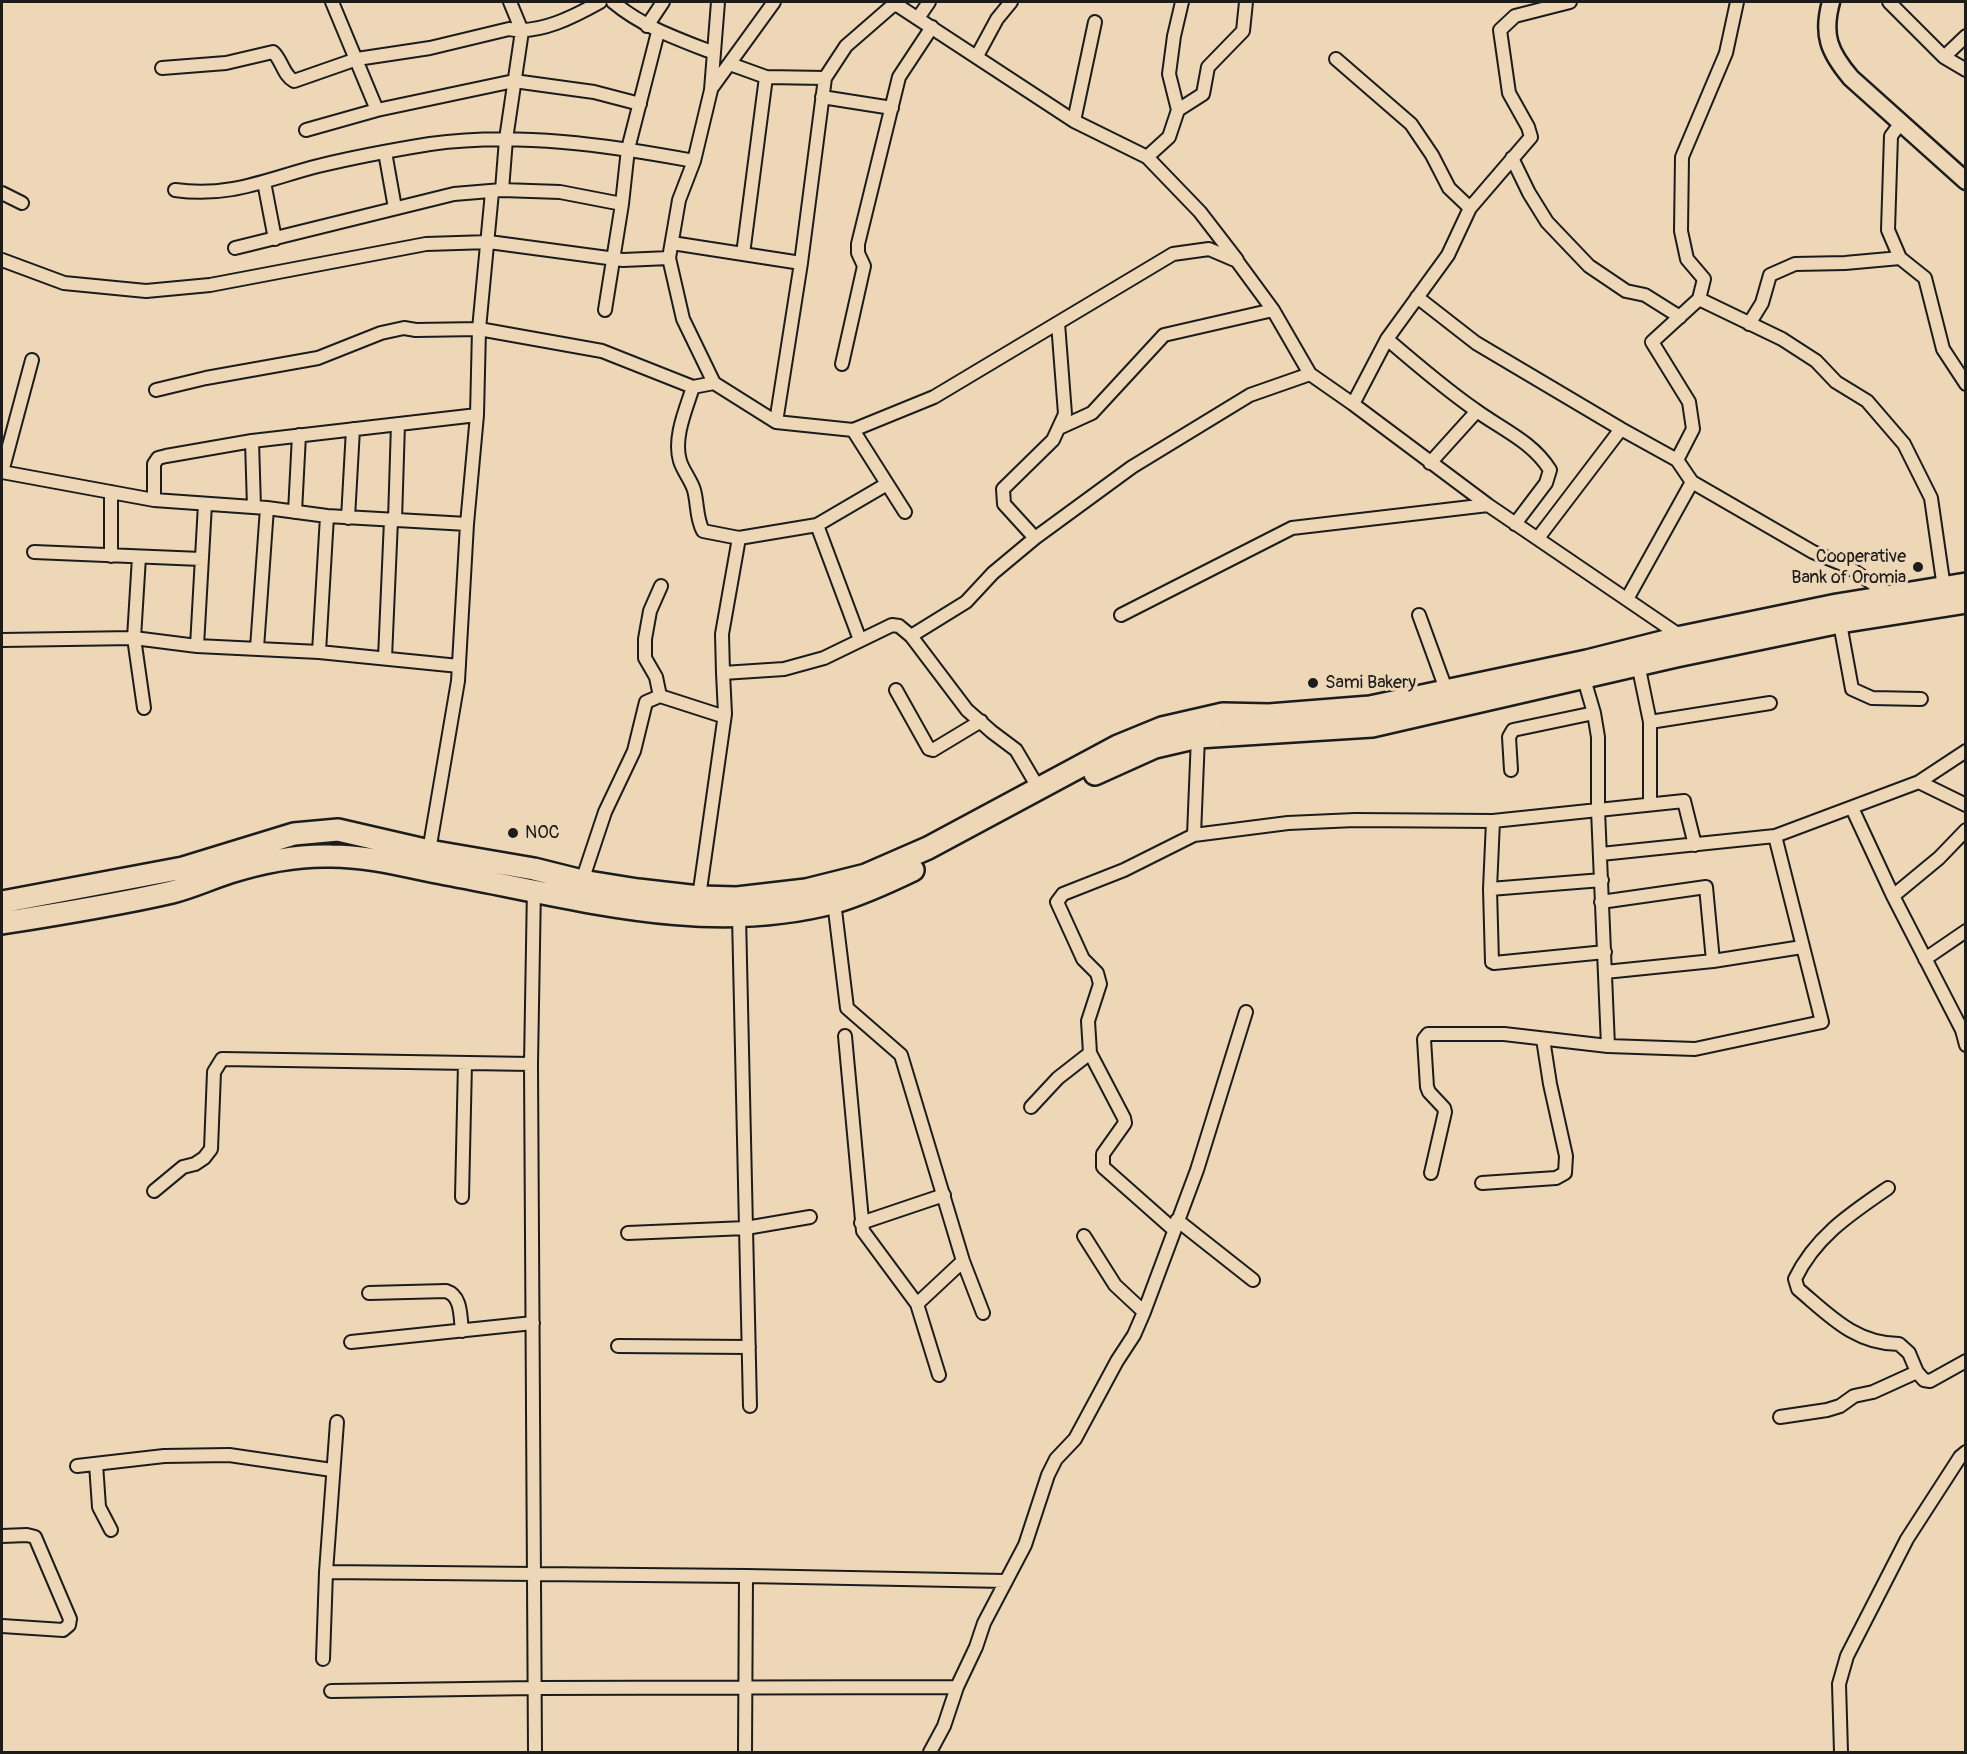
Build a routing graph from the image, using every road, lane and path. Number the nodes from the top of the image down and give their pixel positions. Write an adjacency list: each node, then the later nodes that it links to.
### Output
1 (332, 2): 25 (street)
2 (510, 2): 20 (street)
3 (600, 2): 20 (street)
4 (612, 2): 19 (street)
5 (663, 2): 19 (street)
6 (718, 2): 22 (street)
7 (774, 2): 27 (street)
8 (929, 2): 16 (street)
9 (1011, 2): 23 (street)
10 (1182, 2): 38 (street)
11 (1246, 2): 38 (street)
12 (1570, 2): 46 (street)
13 (1737, 2): 69 (street)
14 (1831, 2): 40 (main road)
15 (1889, 2): 24 (street)
16 (918, 18): 18 (street); 31 (street)
17 (1095, 22): 39 (street)
18 (933, 27): 23 (street); 36 (street)
19 (653, 29): 22 (street); 35 (street)
20 (522, 32): 25 (street); 32 (street)
21 (1965, 36): 24 (street)
22 (714, 53): 33 (street)
23 (977, 56): 39 (street)
24 (1944, 57): 29 (street)
25 (357, 59): 28 (street); 37 (street)
26 (1336, 59): 56 (street)
27 (730, 63): 30 (street); 33 (street)
28 (162, 68)
29 (1965, 70)
30 (766, 77): 31 (street); 61 (street)
31 (825, 78): 34 (street)
32 (514, 81): 35 (street); 37 (street); 42 (street)
33 (711, 90): 47 (street)
34 (822, 98): 36 (street); 67 (street)
35 (640, 104): 43 (street)
36 (892, 108): 78 (street)
37 (377, 110): 41 (street)
38 (1178, 110): 45 (street)
39 (1074, 122): 45 (street)
40 (1900, 124): 48 (main road); 63 (street)
41 (306, 130)
42 (506, 139): 43 (street); 44 (street); 51 (street)
43 (628, 149): 47 (street); 54 (street)
44 (385, 152): 49 (street); 55 (street)
45 (1147, 157): 66 (street)
46 (1512, 158): 56 (street); 72 (street)
47 (694, 161): 59 (street)
48 (1965, 181)
49 (264, 182): 50 (street); 57 (street)
50 (176, 190)
51 (497, 191): 54 (street); 55 (street); 58 (street)
52 (2, 193): 53 (street)
53 (22, 203)
54 (622, 204): 64 (street)
55 (395, 208): 57 (street)
56 (1470, 208): 68 (street)
57 (275, 238): 60 (street)
58 (489, 242): 64 (street); 65 (street); 75 (street)
59 (672, 243): 61 (street); 62 (street)
60 (236, 248)
61 (743, 254): 67 (street)
62 (669, 258): 64 (street); 80 (street)
63 (1900, 258): 74 (street); 81 (street)
64 (613, 259): 70 (street)
65 (2, 260)
66 (1237, 261): 71 (street); 73 (street)
67 (801, 262): 87 (street)
68 (1417, 297): 76 (street); 91 (street)
69 (1699, 299): 72 (street); 74 (street)
70 (605, 310)
71 (1274, 310): 79 (street); 89 (street)
72 (1680, 317): 95 (street)
73 (1058, 323): 89 (street); 92 (street)
74 (1749, 324): 123 (street)
75 (479, 329): 82 (street); 83 (street); 86 (street)
76 (1388, 339): 84 (street); 85 (street)
77 (32, 360): 97 (street)
78 (842, 364)
79 (1310, 374): 84 (street); 115 (street)
80 (714, 383): 82 (street); 87 (street)
81 (1965, 384)
82 (693, 387): 114 (street)
83 (156, 390)
84 (1353, 404): 96 (street)
85 (1477, 411): 96 (street); 112 (street)
86 (477, 414): 88 (street); 111 (street)
87 (777, 422): 92 (street)
88 (398, 424): 90 (street); 110 (street)
89 (1059, 428): 115 (street)
90 (353, 429): 93 (street); 109 (street)
91 (1621, 429): 95 (street); 116 (street)
92 (853, 430): 99 (street)
93 (299, 435): 94 (street); 106 (street)
94 (252, 441): 101 (street); 104 (street)
95 (1677, 460): 98 (street)
96 (1430, 463): 103 (street)
97 (2, 472): 100 (street)
98 (1692, 482): 124 (street); 125 (street)
99 (887, 484): 107 (street); 113 (street)
100 (111, 492): 101 (street); 118 (street)
101 (154, 500): 102 (street)
102 (205, 504): 104 (street); 120 (street)
103 (1488, 505): 112 (street); 128 (street)
104 (254, 507): 105 (street)
105 (267, 508): 106 (street); 136 (street)
106 (295, 512): 108 (street)
107 (904, 512)
108 (327, 516): 109 (street); 137 (street)
109 (348, 518): 110 (street)
110 (393, 520): 111 (street); 139 (street)
111 (467, 524): 140 (street)
112 (1515, 524): 116 (street)
113 (817, 525): 114 (street); 134 (street)
114 (739, 538): 141 (street)
115 (1035, 538): 130 (street)
116 (1538, 538): 125 (street)
117 (34, 552): 118 (street)
118 (111, 556): 119 (street)
119 (139, 557): 120 (street); 132 (street)
120 (201, 559): 135 (street)
121 (1965, 584): 123 (highway)
122 (661, 586): 145 (street)
123 (1944, 588): 124 (highway)
124 (1891, 596): 127 (highway)
125 (1627, 599): 131 (street)
126 (1965, 602): 127 (highway)
127 (1839, 613): 131 (highway); 138 (highway); 146 (street)
128 (1121, 615)
129 (1419, 615): 144 (street)
130 (911, 636): 134 (street); 151 (street)
131 (1682, 637): 138 (highway)
132 (134, 638): 133 (street); 135 (street); 148 (street)
133 (2, 640)
134 (860, 640): 141 (street)
135 (197, 646): 136 (street)
136 (257, 648): 137 (street)
137 (319, 652): 139 (street)
138 (1637, 657): 142 (highway); 144 (highway); 152 (street)
139 (385, 658): 140 (street)
140 (459, 666): 167 (street)
141 (723, 673): 150 (street)
142 (1584, 679): 149 (street); 153 (highway)
143 (896, 690): 151 (street)
144 (1447, 692): 157 (highway)
145 (660, 696): 150 (street); 172 (street)
146 (1921, 699)
147 (1770, 703): 152 (street)
148 (144, 708)
149 (1594, 713): 155 (street); 161 (street)
150 (725, 714): 176 (street)
151 (981, 722): 157 (street)
152 (1650, 722): 158 (street)
153 (1198, 737): 164 (street); 168 (highway)
154 (1965, 751): 156 (street)
155 (1512, 770)
156 (1919, 782): 159 (street); 160 (street)
157 (1039, 789): 168 (highway)
158 (1650, 803): 161 (street); 166 (street)
159 (1965, 805)
160 (1852, 808): 165 (street); 175 (street)
161 (1598, 810): 162 (street); 169 (street)
162 (1493, 821): 164 (street); 174 (street)
163 (1965, 830): 175 (street)
164 (1194, 835): 194 (street)
165 (1775, 836): 166 (street); 184 (street)
166 (1695, 845): 169 (street)
167 (429, 850): 170 (highway); 173 (highway)
168 (932, 854): 176 (highway); 178 (highway)
169 (1601, 854): 171 (street)
170 (534, 880): 172 (highway); 180 (highway); 181 (highway); 196 (street)
171 (1602, 880): 174 (street); 179 (street)
172 (582, 881): 176 (highway)
173 (96, 885): 177 (highway); 180 (street)
174 (1490, 889): 185 (street)
175 (1893, 896): 186 (street)
176 (699, 897)
177 (2, 902)
178 (834, 902): 181 (highway); 202 (street)
179 (1601, 902): 185 (street); 187 (street)
180 (98, 907): 182 (highway)
181 (739, 916): 207 (street)
182 (2, 923)
183 (1965, 931): 186 (street)
184 (1802, 946): 187 (street); 192 (street)
185 (1605, 952): 188 (street)
186 (1925, 959): 193 (street)
187 (1713, 961): 188 (street)
188 (1605, 972): 192 (street)
189 (1246, 1012): 206 (street)
190 (845, 1036): 205 (street)
191 (1543, 1039): 192 (street); 198 (street); 199 (street)
192 (1608, 1046)
193 (1965, 1046)
194 (1090, 1053): 197 (street); 206 (street)
195 (465, 1063): 196 (street); 201 (street); 203 (street)
196 (531, 1064): 216 (street)
197 (1031, 1107)
198 (1431, 1173)
199 (1482, 1183)
200 (1888, 1188): 222 (street)
201 (154, 1191)
202 (944, 1195): 205 (street); 210 (street)
203 (462, 1197)
204 (810, 1217): 207 (street)
205 (861, 1223): 213 (street)
206 (1175, 1224): 211 (street); 214 (street)
207 (746, 1228): 208 (street); 220 (street)
208 (628, 1233)
209 (1084, 1236): 214 (street)
210 (963, 1261): 213 (street); 215 (street)
211 (1253, 1281)
212 (369, 1293): 217 (street)
213 (917, 1304): 223 (street)
214 (1144, 1312): 236 (street)
215 (983, 1313)
216 (533, 1323): 217 (street); 234 (street)
217 (462, 1330): 218 (street)
218 (351, 1342)
219 (618, 1346): 220 (street)
220 (749, 1347): 224 (street)
221 (1965, 1360): 222 (street)
222 (1917, 1372): 225 (street)
223 (939, 1375)
224 (750, 1406)
225 (1780, 1417)
226 (337, 1422): 230 (street)
227 (1965, 1452): 246 (street)
228 (96, 1464): 229 (street); 230 (street); 231 (street)
229 (77, 1466)
230 (332, 1470): 233 (street)
231 (111, 1530)
232 (2, 1536): 237 (street)
233 (326, 1572): 234 (street); 238 (street)
234 (534, 1574): 235 (street); 241 (street)
235 (746, 1576): 236 (street); 239 (street)
236 (1005, 1581): 240 (street)
237 (2, 1626)
238 (323, 1659)
239 (746, 1687): 240 (street); 241 (street); 244 (street)
240 (957, 1687): 245 (street)
241 (535, 1688): 242 (street); 243 (street)
242 (331, 1691)
243 (535, 1752)
244 (745, 1752)
245 (930, 1752)
246 (1841, 1752)

